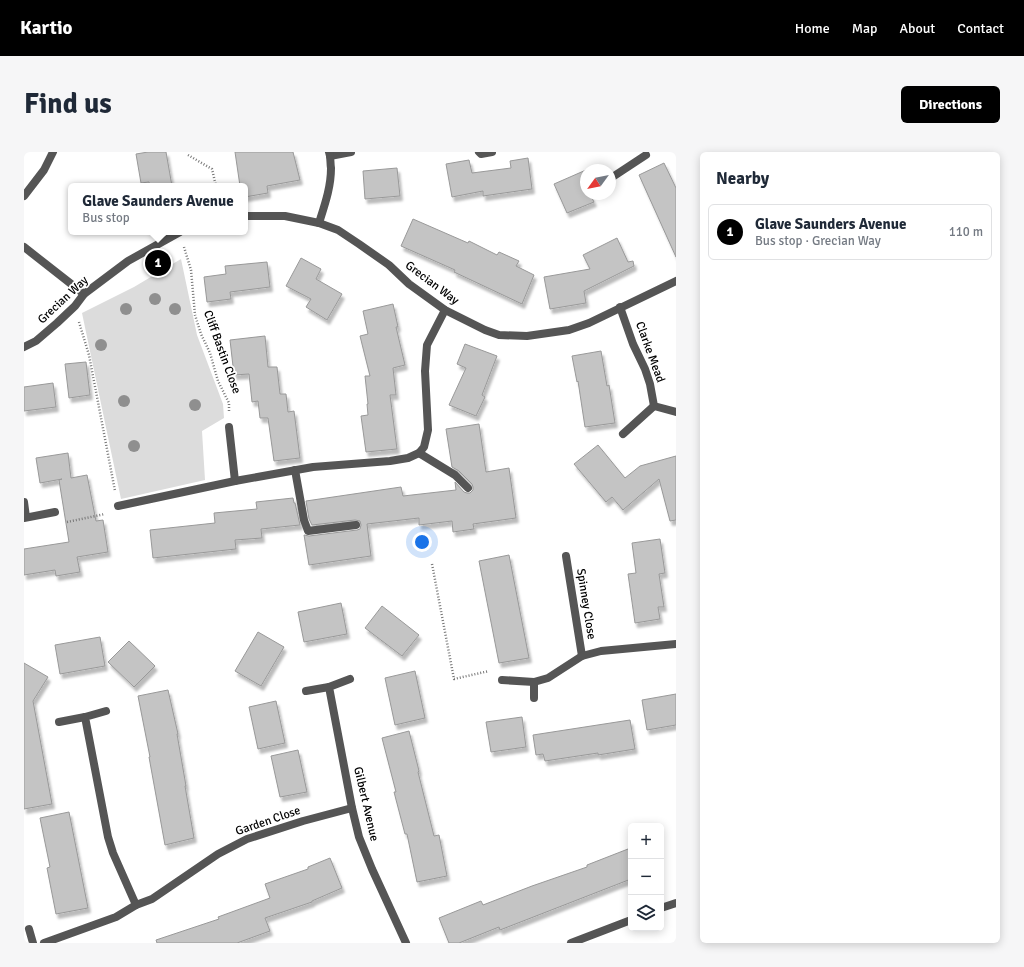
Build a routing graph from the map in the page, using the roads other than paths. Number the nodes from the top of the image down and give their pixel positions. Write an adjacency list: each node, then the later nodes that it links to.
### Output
1 (53, 152): 8 (street)
2 (351, 152): 6 (street)
3 (479, 152): 4 (street)
4 (492, 152)
5 (648, 153): 7 (street)
6 (330, 154): 10 (street)
7 (616, 175)
8 (24, 196)
9 (248, 216): 10 (street, Grecian Way)
10 (319, 223): 16 (street, Grecian Way)
11 (181, 236): 14 (street, Grecian Way)
12 (24, 247): 14 (street)
13 (676, 281): 15 (street, Grecian Way)
14 (84, 294): 17 (street, Grecian Way)
15 (620, 307): 16 (street, Grecian Way); 18 (street, Clarke Mead)
16 (445, 310): 22 (street)
17 (24, 348)
18 (654, 406): 19 (street); 21 (street)
19 (676, 412)
20 (229, 427): 24 (street)
21 (623, 434)
22 (419, 453): 23 (street); 25 (street)
23 (295, 470): 24 (street); 30 (street)
24 (235, 481): 27 (street)
25 (468, 488)
26 (24, 502): 29 (street)
27 (118, 506)
28 (55, 512): 29 (street)
29 (25, 517)
30 (356, 525)
31 (566, 556): 33 (street, Spinney Close)
32 (676, 644): 33 (street, Spinney Close)
33 (582, 656): 36 (street, Spinney Close)
34 (350, 679): 37 (street)
35 (502, 680): 36 (street, Spinney Close)
36 (534, 682): 39 (street)
37 (329, 687): 38 (street); 43 (street, Gilbert Avenue)
38 (306, 691)
39 (534, 698)
40 (106, 711): 41 (street)
41 (85, 717): 42 (street); 45 (street)
42 (59, 722)
43 (352, 808): 45 (street, Garden Close); 51 (street, Gilbert Avenue)
44 (676, 902): 46 (street)
45 (136, 905): 50 (street, Garden Close)
46 (664, 907)
47 (628, 921): 52 (street)
48 (29, 928): 49 (street)
49 (33, 943)
50 (44, 943)
51 (406, 943)
52 (571, 943)

